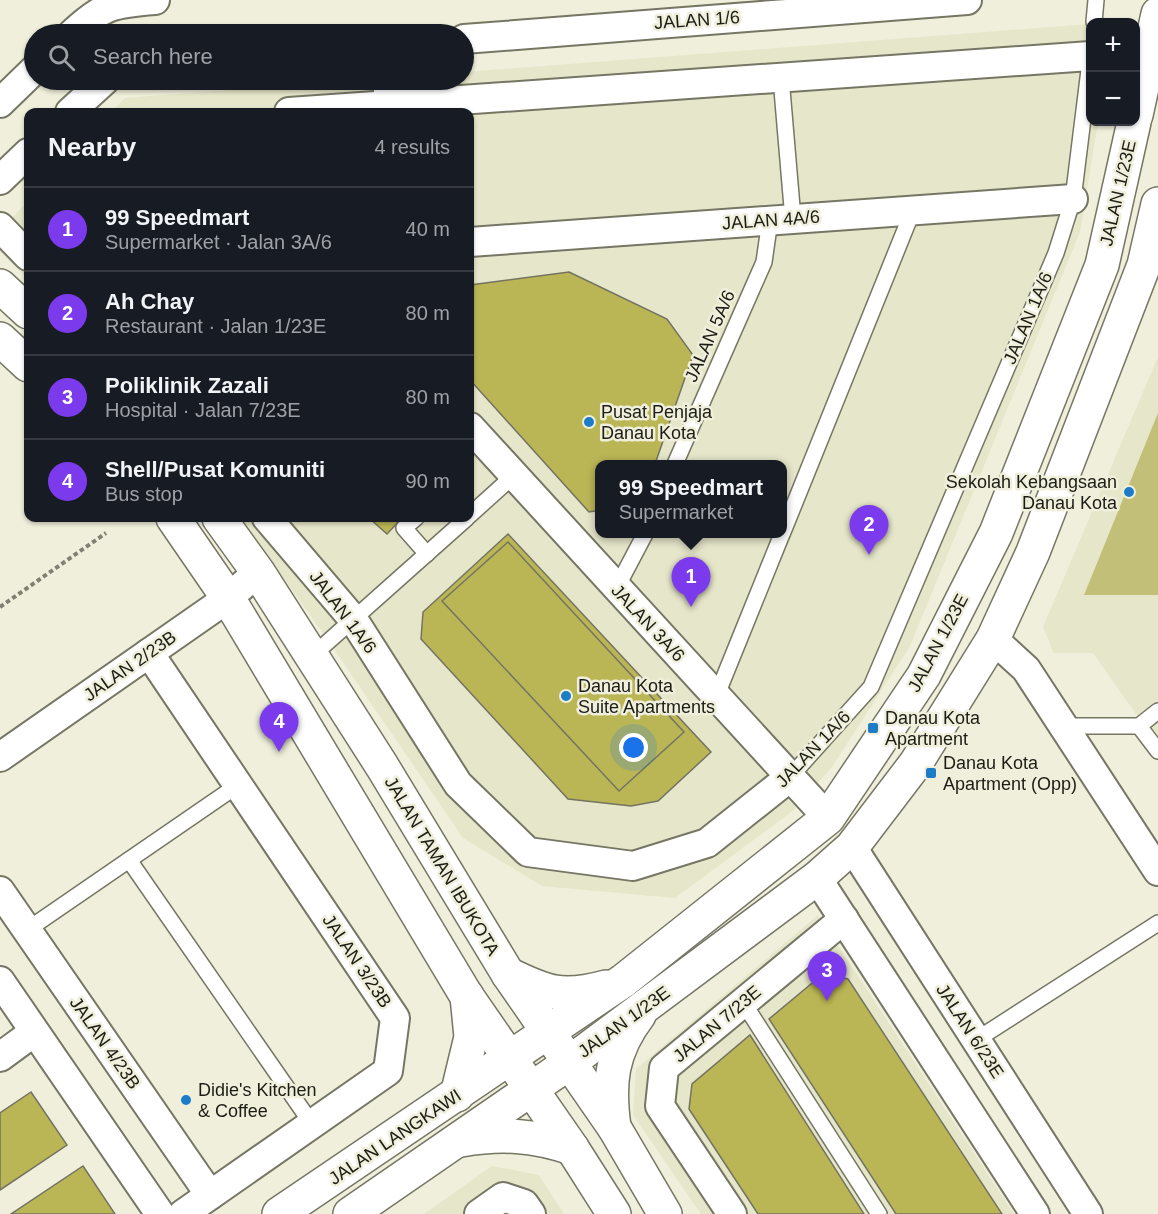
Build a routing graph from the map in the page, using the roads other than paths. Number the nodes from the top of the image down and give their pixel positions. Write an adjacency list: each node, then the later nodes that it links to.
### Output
1 (155, 0): 7 (street)
2 (967, 0): 4 (street, JALAN 1/6)
3 (1096, 0): 6 (lane)
4 (690, 10): 8 (street, JALAN 1/6)
5 (1158, 14): 14 (street, JALAN 1/23E)
6 (1094, 18)
7 (82, 24)
8 (474, 38)
9 (1086, 56): 11 (street)
10 (1089, 72): 22 (lane, JALAN 1A/6)
11 (781, 78): 15 (street); 25 (lane, JALAN 5A/6)
12 (24, 80): 16 (street)
13 (94, 90): 17 (street)
14 (1140, 97)
15 (389, 99): 18 (street)
16 (0, 103)
17 (74, 108)
18 (320, 108)
19 (1133, 126): 62 (street, JALAN 1/23E)
20 (24, 157): 21 (street)
21 (0, 180)
22 (1072, 199): 24 (street, JALAN 4A/6); 60 (lane, JALAN 1A/6)
23 (1158, 204): 29 (street, JALAN 1/23E)
24 (913, 210): 25 (street, JALAN 4A/6); 38 (lane)
25 (782, 220): 27 (street, JALAN 4A/6); 35 (lane, JALAN 5A/6)
26 (0, 227): 28 (street)
27 (474, 242)
28 (24, 247)
29 (1151, 266): 51 (street, JALAN 1/23E)
30 (0, 286): 31 (street)
31 (24, 308)
32 (0, 339): 33 (street)
33 (24, 361)
34 (474, 432): 36 (street, JALAN 3A/6)
35 (677, 460)
36 (512, 477): 37 (lane); 48 (street, JALAN 3A/6)
37 (474, 511)
38 (787, 521)
39 (176, 522): 49 (street)
40 (222, 522): 47 (street, JALAN TAMAN IBUKOTA)
41 (270, 522): 50 (street, JALAN 1A/6)
42 (411, 522): 46 (lane)
43 (461, 522): 46 (lane)
44 (643, 538): 48 (lane)
45 (780, 538): 54 (lane)
46 (426, 554): 50 (lane)
47 (258, 572): 49 (street, JALAN 2/23B); 53 (street, JALAN TAMAN IBUKOTA)
48 (616, 589): 54 (street, JALAN 3A/6)
49 (228, 598): 52 (street, JALAN 2/23B); 74 (street)
50 (353, 619): 53 (lane); 60 (street, JALAN 1A/6)
51 (993, 639): 56 (street); 63 (street, JALAN 1/23E)
52 (149, 653): 59 (street, JALAN 2/23B); 61 (street, JALAN 3/23B)
53 (312, 656): 71 (street, JALAN TAMAN IBUKOTA)
54 (716, 697): 60 (street, JALAN 3A/6)
55 (1158, 711): 57 (lane)
56 (1063, 726): 57 (lane); 65 (street)
57 (1148, 732): 58 (lane)
58 (1158, 751)
59 (0, 757)
60 (790, 777): 62 (street, JALAN 3A/6)
61 (238, 785): 64 (lane); 85 (street, JALAN 3/23B)
62 (828, 818): 73 (street, JALAN 1/23E)
63 (852, 847): 66 (street, JALAN 1/23E); 79 (street, JALAN 6/23E)
64 (129, 860): 70 (lane); 85 (lane)
65 (1158, 871)
66 (817, 878): 68 (street); 76 (street, JALAN 1/23E)
67 (0, 891): 70 (street, JALAN 4/23B)
68 (844, 919): 75 (street, JALAN 7/23E); 100 (street)
69 (1158, 922): 79 (lane)
70 (27, 930): 89 (street, JALAN 4/23B)
71 (508, 974): 73 (street); 78 (street, JALAN TAMAN IBUKOTA)
72 (0, 981): 77 (street)
73 (622, 981): 78 (street, JALAN 1/23E)
74 (466, 995): 81 (street); 84 (street)
75 (743, 1002): 98 (street, JALAN 7/23E); 99 (lane)
76 (645, 1007): 82 (street, JALAN 1/23E); 86 (street)
77 (34, 1032): 80 (street); 90 (street)
78 (548, 1032): 81 (street, JALAN 1/23E); 82 (street, JALAN TAMAN IBUKOTA)
79 (976, 1040): 101 (street, JALAN 6/23E)
80 (0, 1057)
81 (510, 1059): 83 (street); 84 (street, JALAN LANGKAWI)
82 (569, 1063): 83 (street, JALAN 1/23E); 86 (street, JALAN TAMAN IBUKOTA)
83 (531, 1088): 87 (street, JALAN LANGKAWI); 88 (street)
84 (457, 1095): 92 (street, JALAN LANGKAWI)
85 (312, 1124): 89 (street, JALAN 3/23B)
86 (614, 1127): 97 (street, JALAN TAMAN IBUKOTA)
87 (453, 1141): 88 (street); 93 (street, JALAN LANGKAWI)
88 (572, 1148): 96 (street)
89 (210, 1195): 91 (street, JALAN 3/23B)
90 (160, 1214)
91 (183, 1214)
92 (279, 1214)
93 (350, 1214)
94 (479, 1214): 95 (street)
95 (531, 1214)
96 (614, 1214)
97 (665, 1214)
98 (732, 1214)
99 (879, 1214)
100 (1035, 1214)
101 (1088, 1214)

